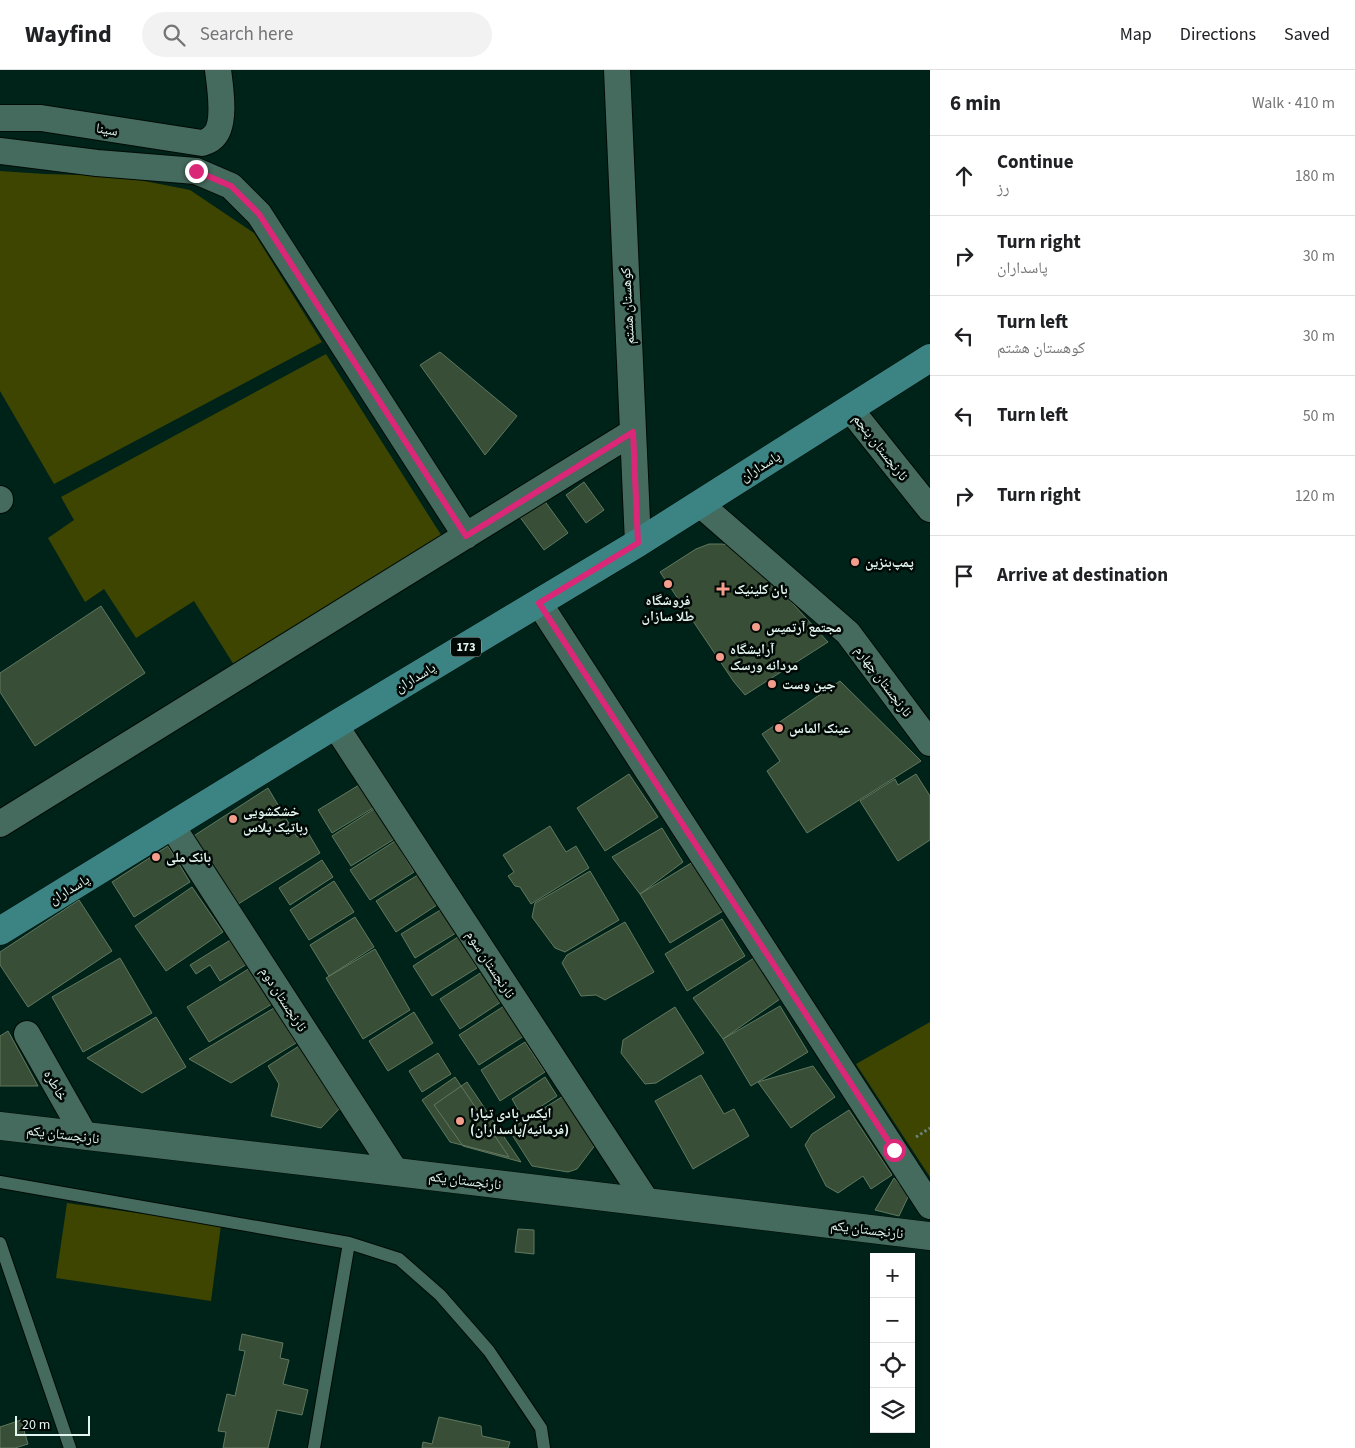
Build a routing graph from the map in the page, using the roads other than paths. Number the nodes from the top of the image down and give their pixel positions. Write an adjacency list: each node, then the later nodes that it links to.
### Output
1 (218, 70): 3 (street, سینا)
2 (617, 70): 7 (street, کوهستان هشتم)
3 (0, 118)
4 (0, 151): 10 (street)
5 (930, 358): 6 (main road, پاسداران / 173)
6 (850, 409): 8 (main road, پاسداران / 173); 9 (street, نارنجستان پنجم)
7 (633, 432): 10 (street); 11 (street, کوهستان هشتم)
8 (700, 504): 11 (main road, پاسداران / 173); 14 (street, نارنجستان چهارم)
9 (930, 509)
10 (466, 536): 15 (street)
11 (638, 543): 12 (main road, پاسداران / 173)
12 (539, 603): 13 (main road, پاسداران / 173); 24 (street)
13 (335, 725): 16 (main road, پاسداران / 173); 23 (street, نارنجستان سوم)
14 (930, 743)
15 (0, 824)
16 (172, 826): 17 (main road, پاسداران / 173); 21 (street, نارنجستان دوم)
17 (0, 931)
18 (27, 1034): 20 (street, خاطره)
19 (0, 1126): 20 (main road, نارنجستان یکم)
20 (85, 1136): 21 (main road, نارنجستان یکم)
21 (396, 1172): 23 (main road, نارنجستان یکم)
22 (0, 1182): 27 (lane)
23 (647, 1202): 25 (main road, نارنجستان یکم)
24 (930, 1206)
25 (930, 1236)
26 (0, 1243): 28 (lane)
27 (349, 1243): 29 (lane); 30 (lane)
28 (70, 1448)
29 (314, 1448)
30 (544, 1448)

